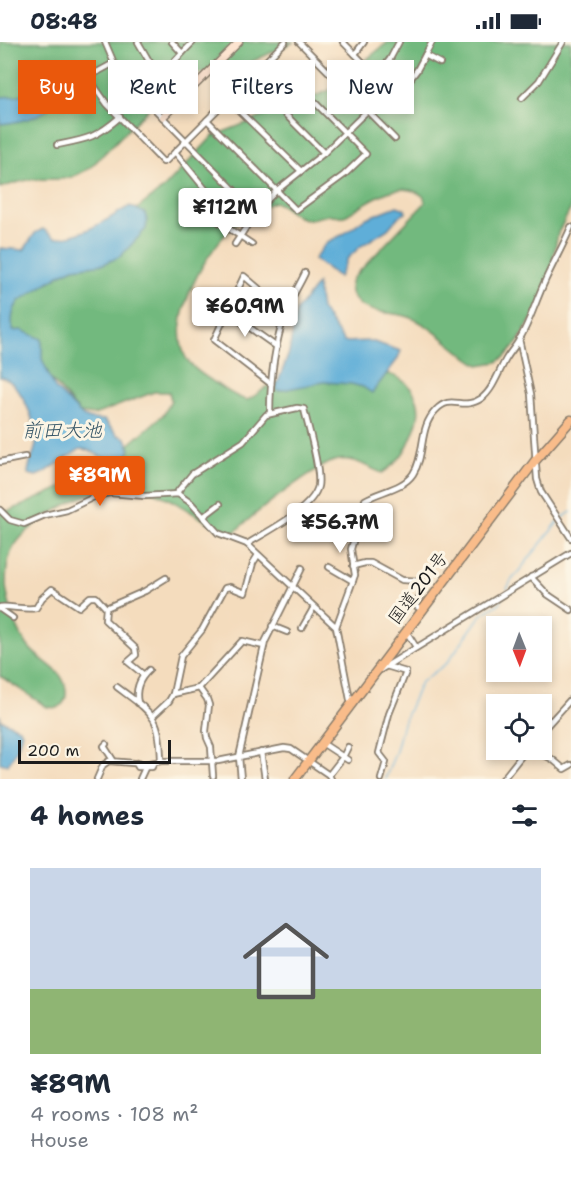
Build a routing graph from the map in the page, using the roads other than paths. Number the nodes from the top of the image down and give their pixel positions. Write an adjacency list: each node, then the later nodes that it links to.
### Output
1 (105, 42): 17 (street)
2 (138, 42): 18 (street)
3 (172, 42): 13 (street)
4 (193, 42): 13 (street)
5 (239, 42): 37 (street)
6 (285, 42): 16 (street)
7 (299, 42): 25 (street)
8 (343, 42): 14 (street)
9 (364, 42): 14 (street)
10 (399, 42): 22 (street)
11 (432, 42): 15 (street)
12 (563, 42): 27 (street)
13 (182, 53): 19 (street)
14 (355, 54): 21 (street)
15 (425, 55): 23 (street); 26 (street)
16 (270, 57): 20 (street); 39 (street)
17 (113, 60)
18 (148, 60)
19 (176, 60)
20 (267, 60)
21 (361, 60)
22 (389, 60)
23 (440, 63)
24 (108, 66): 28 (street)
25 (327, 70)
26 (414, 72)
27 (522, 98)
28 (108, 106)
29 (117, 114): 36 (street)
30 (160, 114): 37 (street)
31 (213, 114): 38 (street)
32 (242, 114): 45 (street)
33 (285, 114): 44 (street)
34 (365, 114): 39 (street)
35 (371, 114): 40 (street)
36 (120, 117): 42 (street); 43 (street)
37 (163, 117): 41 (street)
38 (207, 120): 41 (street); 46 (street)
39 (345, 132): 44 (street); 46 (street)
40 (395, 139)
41 (185, 142): 43 (street); 48 (street)
42 (57, 145)
43 (175, 152): 47 (street)
44 (324, 153): 45 (street)
45 (301, 171): 46 (street)
46 (276, 191): 48 (street)
47 (199, 209)
48 (256, 212): 51 (street)
49 (210, 216): 51 (street)
50 (571, 227): 53 (street)
51 (240, 236): 54 (street); 55 (street)
52 (571, 238): 53 (street)
53 (564, 243): 59 (street)
54 (235, 244)
55 (252, 244)
56 (305, 273): 58 (street)
57 (226, 312): 58 (street); 60 (street); 61 (street)
58 (286, 312): 60 (street)
59 (519, 339): 65 (street); 75 (street)
60 (277, 347): 61 (street)
61 (271, 384): 62 (street)
62 (270, 414): 67 (street); 72 (street)
63 (571, 420): 65 (highway, 国道201号)
64 (25, 457): 66 (street)
65 (535, 460): 71 (street); 85 (highway, 国道201号)
66 (0, 462)
67 (178, 494): 69 (street); 70 (street)
68 (220, 504): 70 (street)
69 (0, 510)
70 (203, 517): 72 (street)
71 (571, 538)
72 (247, 544): 74 (street)
73 (571, 553): 78 (street)
74 (258, 555): 81 (street); 101 (street)
75 (354, 566): 80 (street); 85 (street)
76 (329, 567): 80 (street)
77 (302, 568): 81 (street)
78 (531, 578): 86 (street); 94 (street)
79 (166, 579): 84 (street)
80 (353, 581): 89 (street)
81 (292, 586): 82 (street); 88 (street)
82 (314, 607): 89 (street); 90 (street)
83 (0, 608): 84 (street); 87 (street)
84 (106, 608): 97 (street)
85 (422, 610): 91 (highway, 国道201号)
86 (571, 610)
87 (13, 618)
88 (272, 626): 92 (street); 93 (street)
89 (336, 627): 104 (street)
90 (302, 628)
91 (406, 631): 94 (street); 98 (highway, 国道201号)
92 (286, 632)
93 (264, 646): 100 (street); 111 (street)
94 (416, 647): 95 (street)
95 (386, 666): 98 (street); 130 (street)
96 (149, 670): 97 (street)
97 (144, 675): 103 (street)
98 (373, 675): 104 (highway, 国道201号)
99 (117, 687): 103 (street)
100 (199, 688): 101 (street); 117 (street)
101 (173, 694): 105 (street)
102 (571, 699): 106 (street)
103 (138, 703): 105 (street)
104 (351, 705): 107 (highway, 国道201号)
105 (153, 716): 116 (street)
106 (552, 719)
107 (322, 743): 112 (street); 118 (highway, 国道201号)
108 (106, 744): 114 (street)
109 (348, 747): 112 (street)
110 (261, 752): 111 (street); 118 (street); 128 (street)
111 (239, 757): 117 (street); 127 (street)
112 (346, 759): 124 (street)
113 (552, 759): 121 (street)
114 (113, 760): 119 (street); 125 (street)
115 (518, 760): 131 (street)
116 (161, 761): 117 (street); 120 (street)
117 (213, 761): 123 (street)
118 (308, 762): 124 (street); 129 (highway, 国道201号)
119 (136, 763): 120 (street); 122 (street)
120 (153, 763): 122 (street)
121 (571, 765)
122 (145, 768): 126 (street)
123 (213, 776)
124 (330, 777)
125 (97, 779)
126 (140, 779)
127 (241, 779)
128 (265, 779)
129 (295, 779)
130 (381, 779)
131 (503, 779)

